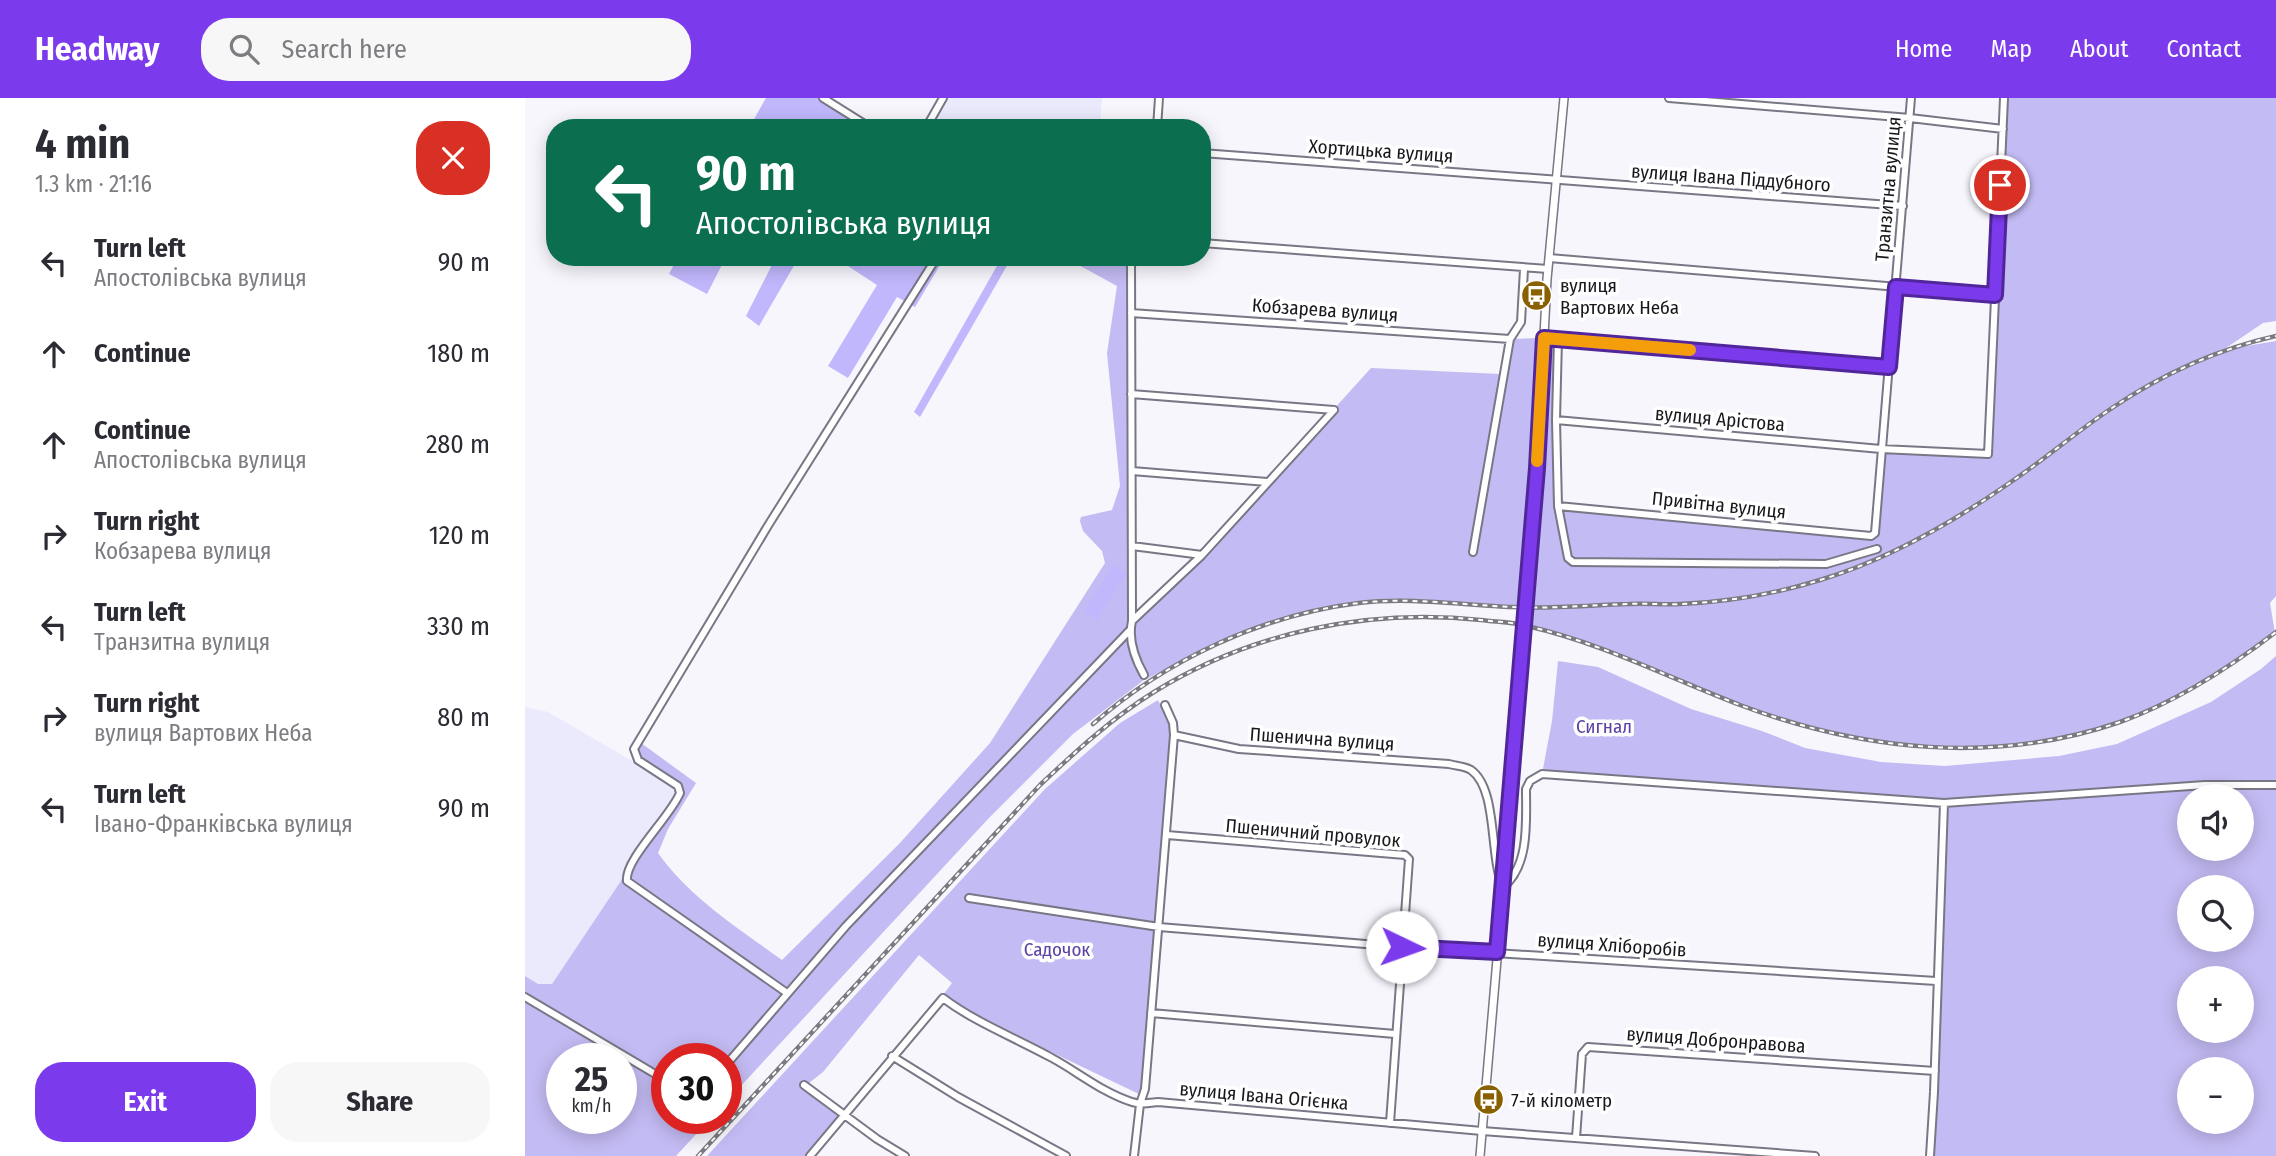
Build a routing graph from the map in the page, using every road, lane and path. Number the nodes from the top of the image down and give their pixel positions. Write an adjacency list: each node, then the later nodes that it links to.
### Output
1 (824, 98): 9 (street)
2 (943, 98): 10 (street)
3 (1159, 98): 11 (street)
4 (1564, 98): 14 (street)
5 (1669, 98): 8 (street)
6 (1911, 98): 8 (street, Транзитна вулиця)
7 (2004, 98): 12 (street)
8 (1910, 118): 12 (street); 15 (street, Транзитна вулиця)
9 (857, 119)
10 (931, 119)
11 (1158, 119)
12 (2003, 129): 23 (street)
13 (1211, 154): 14 (street, Хортицька вулиця)
14 (1557, 181): 15 (street, вулиця Івана Піддубного); 17 (street)
15 (1903, 206): 22 (street, Транзитна вулиця)
16 (1211, 244): 20 (street)
17 (1549, 258): 21 (street); 22 (street)
18 (931, 266): 54 (street)
19 (1131, 266): 24 (street)
20 (1524, 268): 21 (street); 25 (street)
21 (1548, 270): 26 (street)
22 (1896, 287): 23 (street); 28 (street, Транзитна вулиця)
23 (1995, 295): 31 (street, вулиця Арістова)
24 (1131, 313): 25 (street, Кобзарева вулиця); 29 (street)
25 (1512, 336): 38 (street)
26 (1544, 338): 27 (street); 48 (street, bridge)
27 (1557, 339): 28 (street); 30 (street)
28 (1889, 367): 31 (street, Транзитна вулиця)
29 (1131, 394): 32 (street); 33 (street)
30 (1556, 420): 31 (street, вулиця Арістова); 34 (street)
31 (1881, 449): 35 (street, Транзитна вулиця)
32 (1132, 471): 33 (street); 36 (street)
33 (1267, 482): 39 (street)
34 (1558, 506): 35 (street, Привітна вулиця); 37 (street)
35 (1875, 533)
36 (1132, 546): 39 (street); 40 (street)
37 (1877, 549)
38 (1473, 552)
39 (1202, 555): 40 (street)
40 (1132, 621): 41 (street)
41 (1130, 630): 42 (street); 54 (street)
42 (1144, 675)
43 (1165, 705): 44 (street)
44 (1174, 735): 47 (street); 48 (street, Пшенична вулиця)
45 (2276, 785): 46 (street)
46 (1944, 803): 48 (street); 53 (street)
47 (1167, 835): 50 (street); 51 (street, Пшеничний провулок)
48 (1503, 887): 52 (street)
49 (969, 898): 50 (street, вулиця Хліборобів)
50 (1159, 927): 51 (street, вулиця Хліборобів); 56 (street)
51 (1402, 947): 52 (street, вулиця Хліборобів); 57 (street)
52 (1497, 952): 53 (street, вулиця Хліборобів); 66 (street)
53 (1936, 982): 60 (street)
54 (787, 993): 58 (street)
55 (525, 997): 61 (street)
56 (1151, 1013): 57 (street); 63 (street)
57 (1395, 1034): 65 (street)
58 (742, 1046)
59 (892, 1056): 63 (street, вулиця Івана Огієнка); 64 (street, вулиця Івана Огієнка); 70 (street)
60 (1935, 1071): 67 (street, вулиця Добронравова); 74 (street)
61 (651, 1072)
62 (804, 1085): 64 (street)
63 (1140, 1104): 65 (street, вулиця Івана Огієнка); 71 (street)
64 (845, 1116): 68 (street, вулиця Івана Огієнка); 69 (street)
65 (1390, 1122): 66 (street, вулиця Івана Огієнка)
66 (1482, 1131): 67 (street, вулиця Івана Огієнка); 72 (street)
67 (1576, 1138): 73 (street, вулиця Івана Огієнка)
68 (810, 1156)
69 (905, 1156)
70 (1066, 1156)
71 (1133, 1156)
72 (1480, 1156)
73 (1815, 1156)
74 (1930, 1156)

